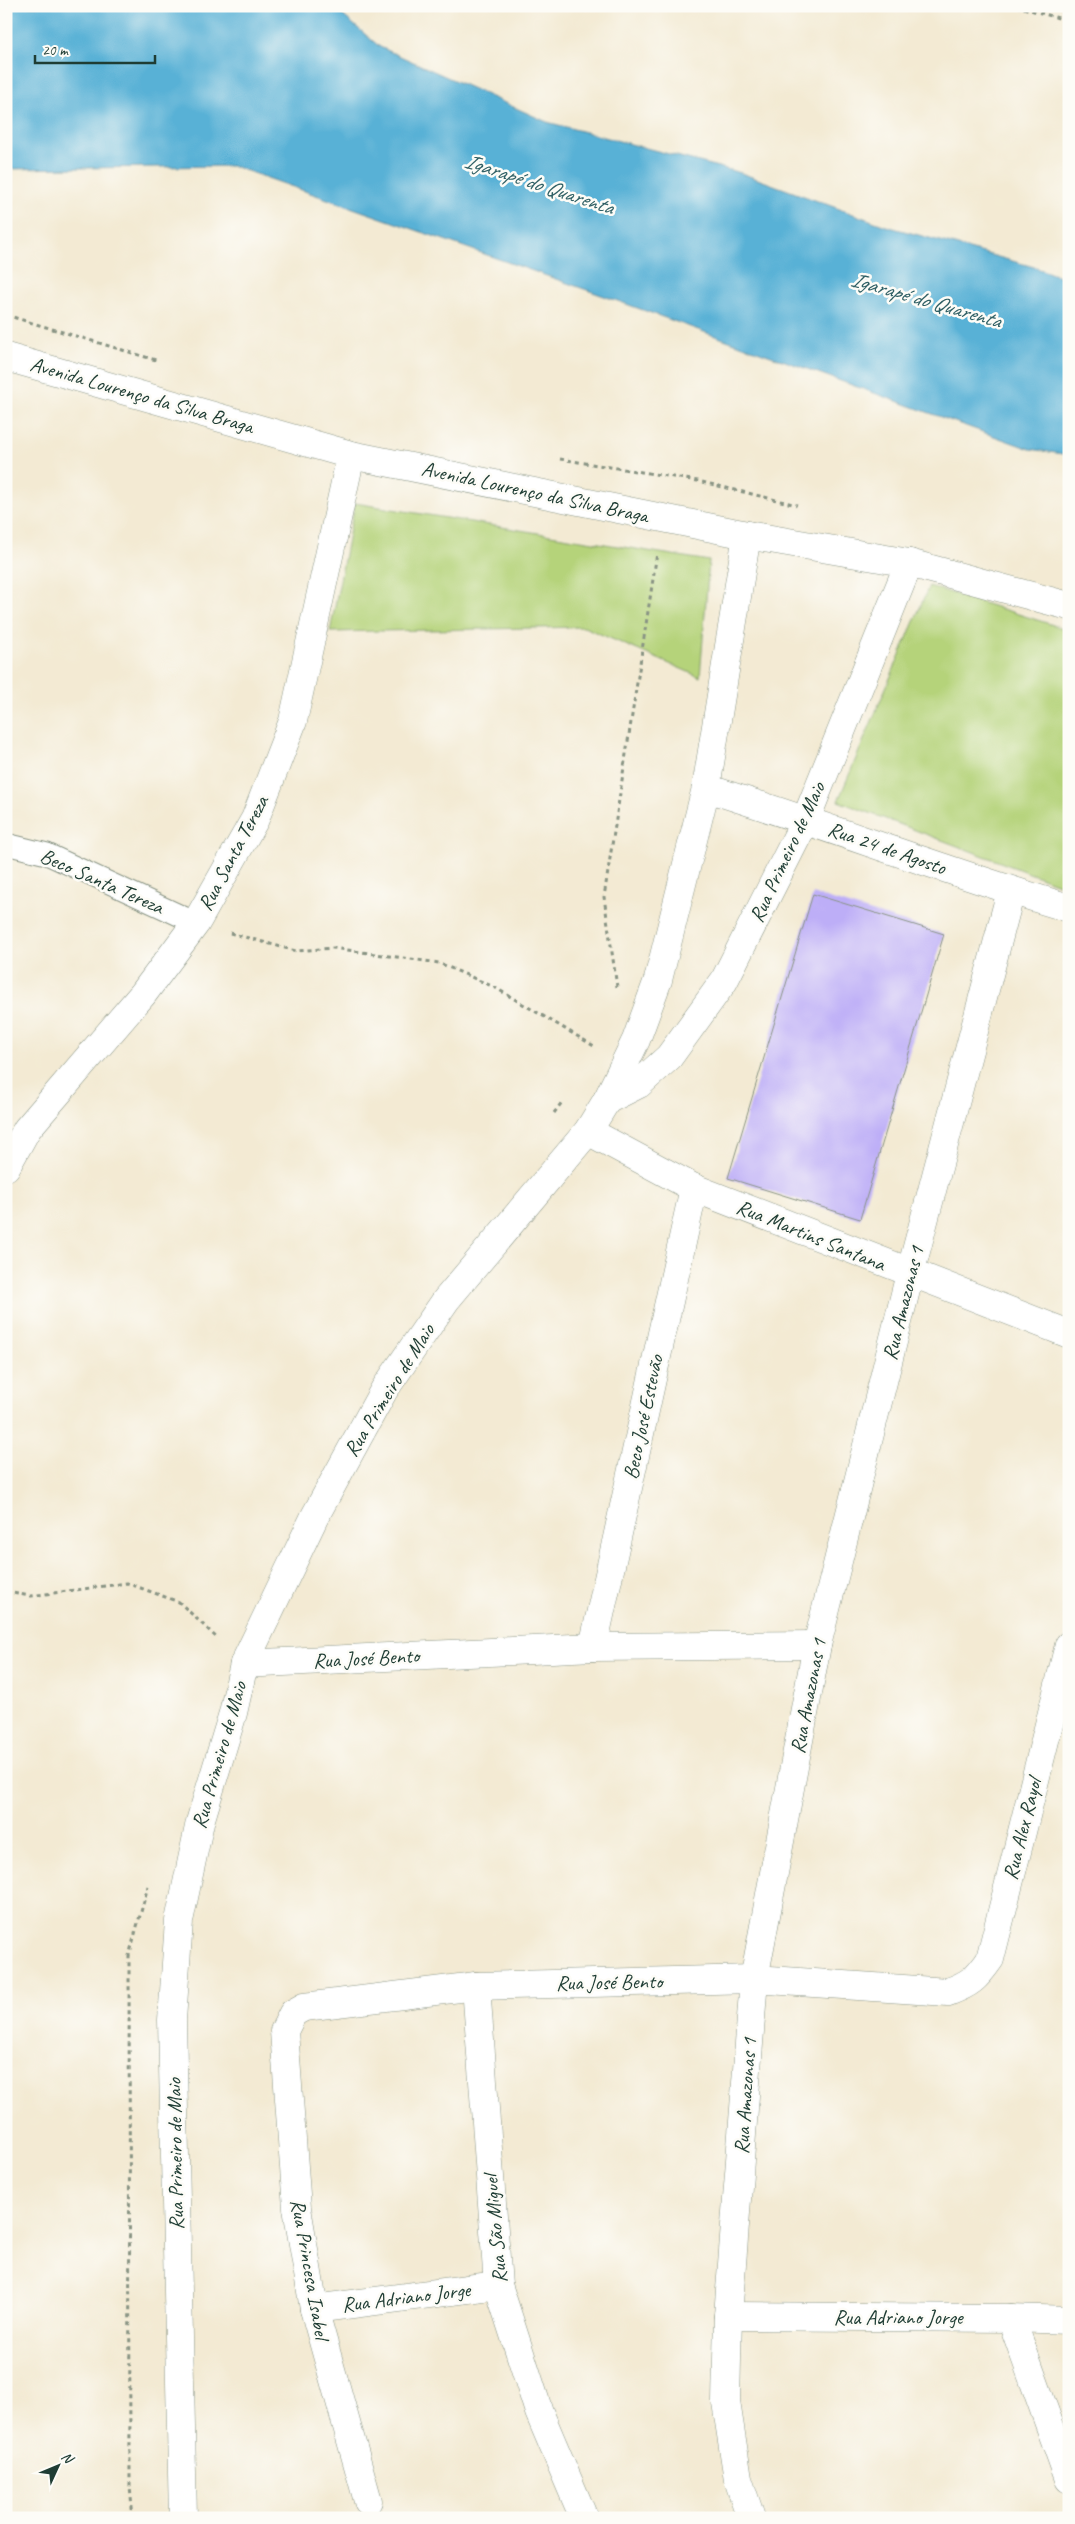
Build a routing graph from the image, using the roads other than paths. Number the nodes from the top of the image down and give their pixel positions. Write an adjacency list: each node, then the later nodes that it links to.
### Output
1 (6, 356): 2 (street, Avenida Lourenço da Silva Braga)
2 (351, 454): 3 (street, Avenida Lourenço da Silva Braga); 11 (street, Rua Santa Tereza)
3 (747, 535): 4 (street, Avenida Lourenço da Silva Braga); 6 (street, Rua Primeiro de Maio)
4 (909, 562): 5 (street, Avenida Lourenço da Silva Braga); 7 (street, Rua Primeiro de Maio)
5 (1069, 606)
6 (706, 788): 7 (street, Rua 24 de Agosto); 12 (street, Rua Primeiro de Maio)
7 (806, 820): 9 (street, Rua 24 de Agosto); 12 (street, Rua Primeiro de Maio)
8 (6, 844): 11 (lane, Beco Santa Tereza)
9 (1012, 891): 10 (street, Rua 24 de Agosto); 16 (street, Rua Amazonas 1)
10 (1069, 908)
11 (196, 923): 14 (street, Rua Santa Tereza)
12 (608, 1100): 13 (street, Rua Primeiro de Maio)
13 (588, 1131): 15 (street, Rua Martins Santana); 21 (street, Rua Primeiro de Maio)
14 (6, 1167)
15 (694, 1188): 16 (street, Rua Martins Santana); 20 (street, Beco José Estevão)
16 (910, 1274): 17 (street, Rua Martins Santana); 18 (street, Rua Amazonas 1)
17 (1069, 1334)
18 (817, 1645): 20 (street, Rua José Bento); 22 (street, Rua Amazonas 1)
19 (1069, 1645): 24 (street, Rua Alex Rayol)
20 (593, 1647): 21 (street, Rua José Bento)
21 (244, 1664): 33 (street, Rua Primeiro de Maio)
22 (754, 1979): 23 (street, Rua José Bento); 24 (street, Rua José Bento); 28 (street, Rua Amazonas 1)
23 (476, 1986): 25 (street, Rua José Bento); 26 (street, Rua São Miguel)
24 (948, 1992)
25 (284, 2031): 27 (street, Rua Princesa Isabel)
26 (498, 2285): 27 (street, Rua Adriano Jorge); 34 (street, Rua São Miguel)
27 (314, 2309): 32 (street, Rua Princesa Isabel)
28 (728, 2316): 29 (street, Rua Adriano Jorge); 35 (street, Rua Amazonas 1)
29 (1012, 2318): 30 (street, Rua Adriano Jorge); 31 (street)
30 (1069, 2320)
31 (1069, 2479)
32 (368, 2500)
33 (183, 2518)
34 (584, 2518)
35 (751, 2518)

